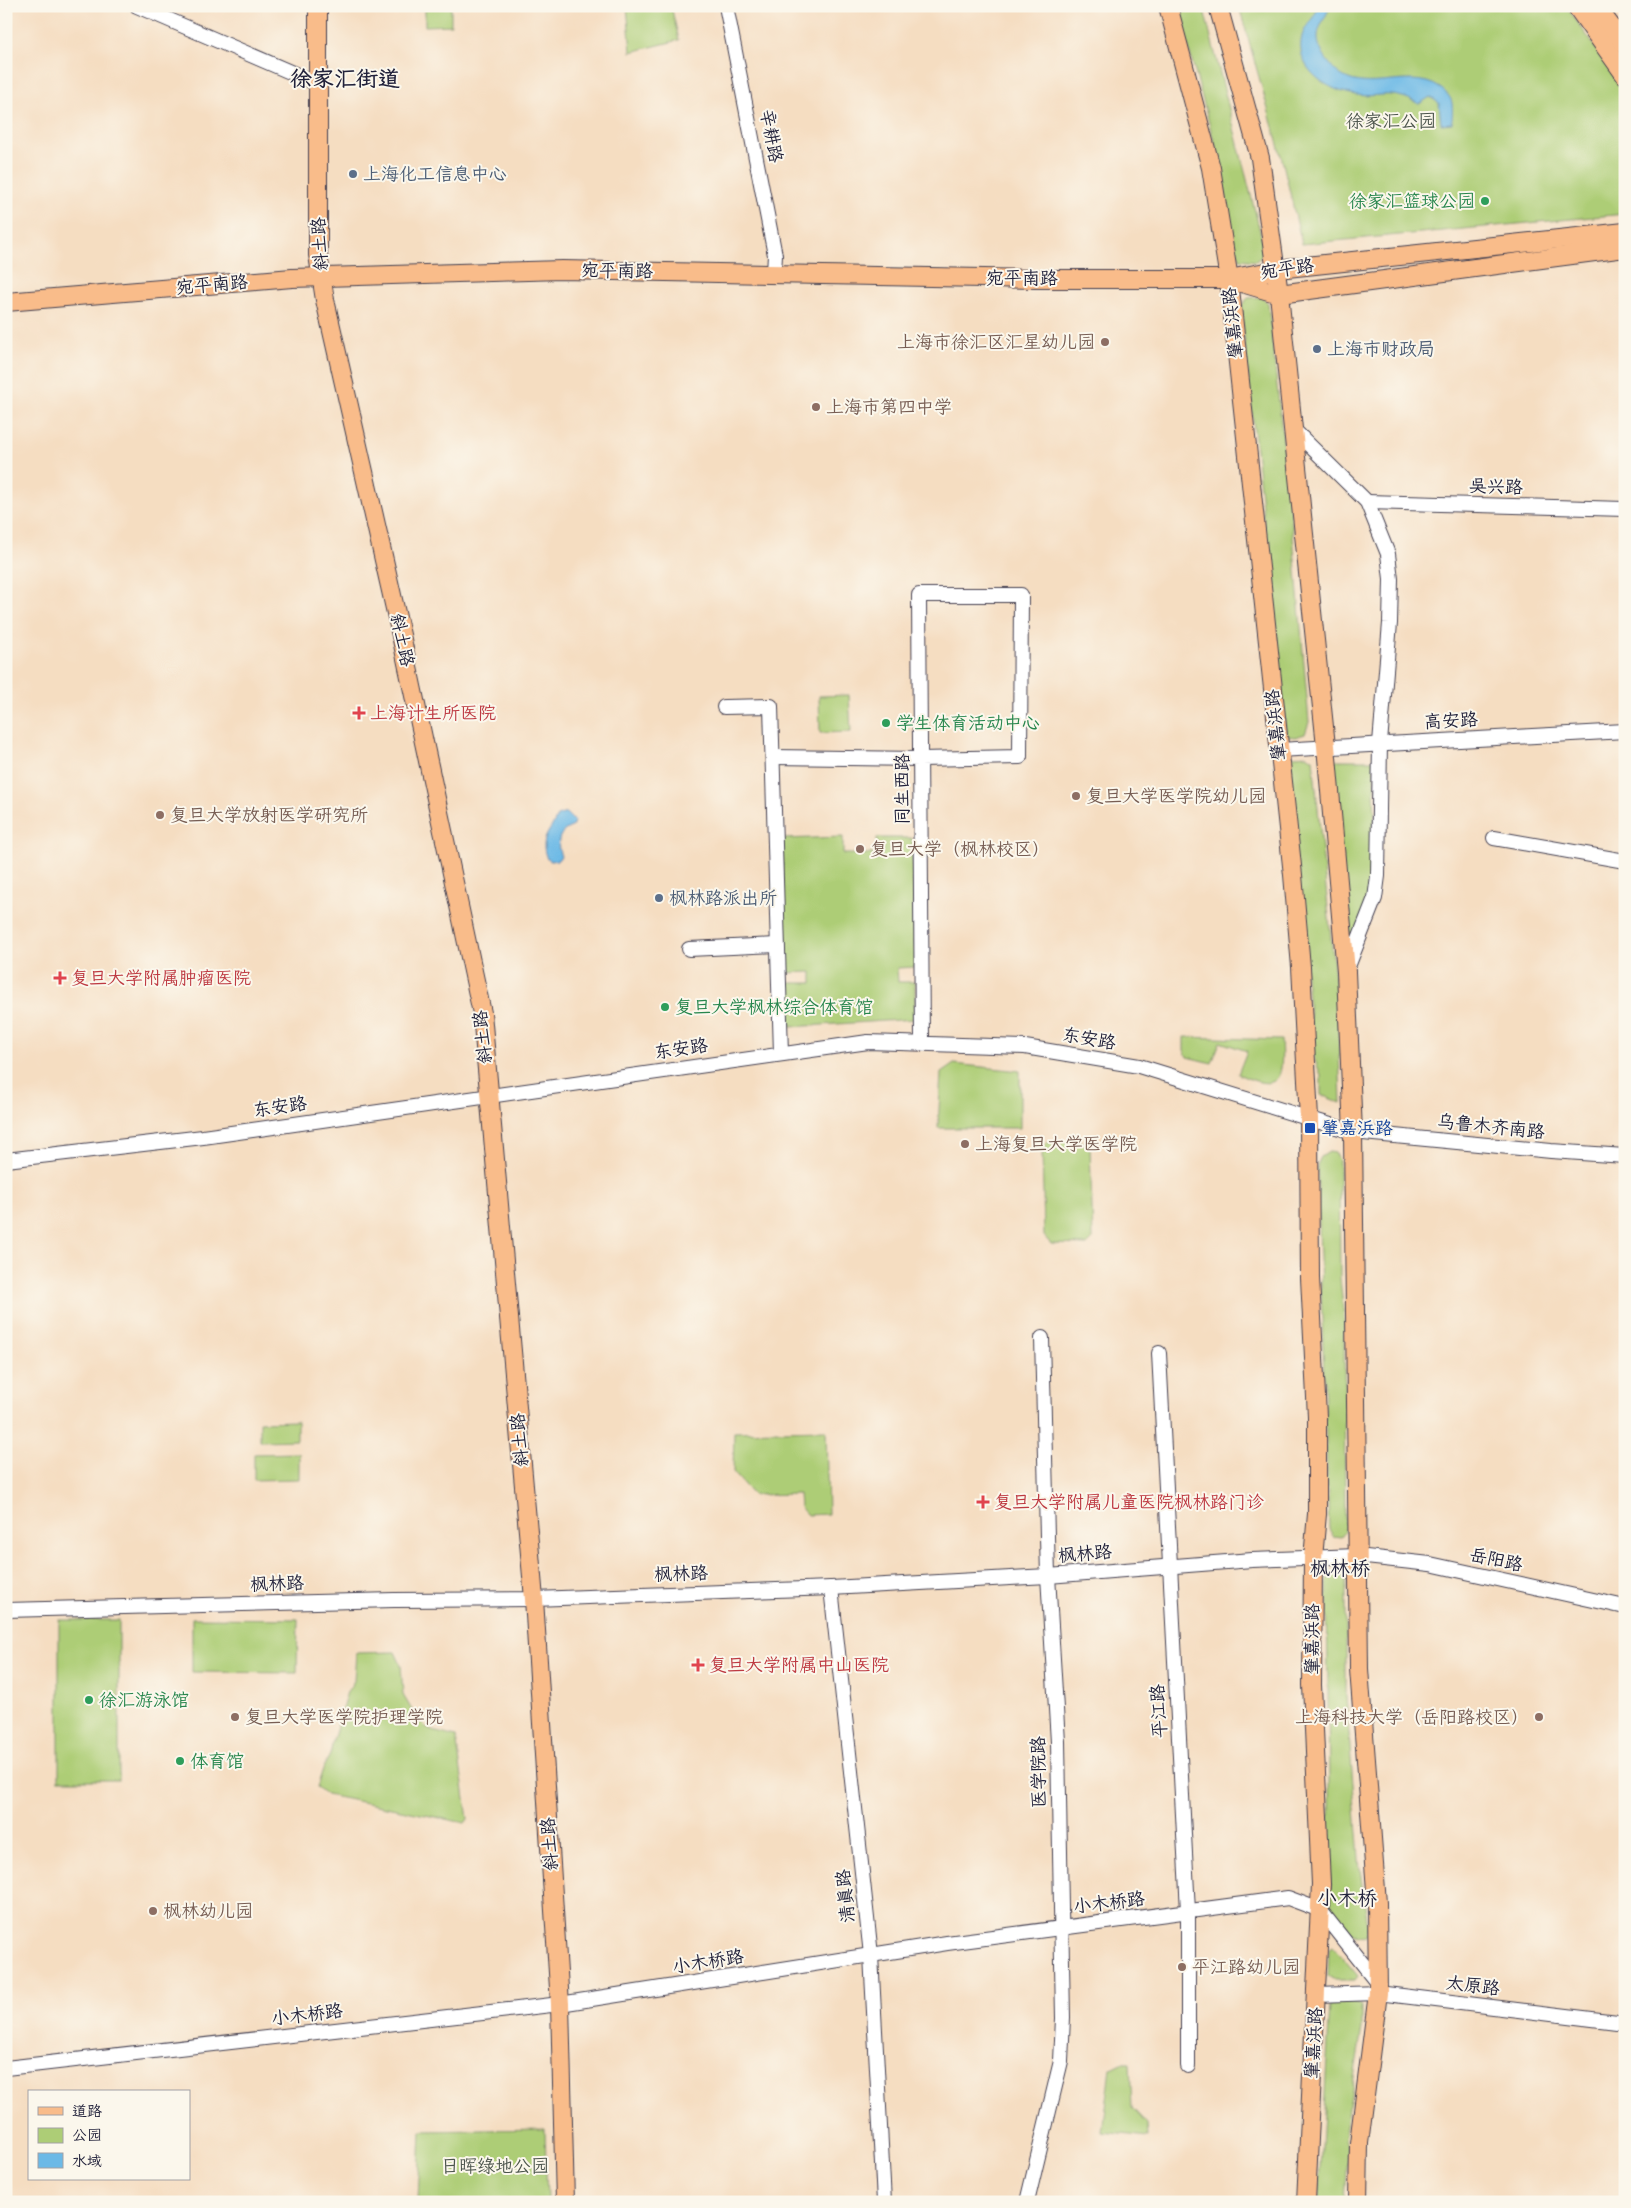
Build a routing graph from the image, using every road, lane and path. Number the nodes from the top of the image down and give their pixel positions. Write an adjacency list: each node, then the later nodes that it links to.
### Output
1 (137, 6): 10 (street)
2 (318, 6): 10 (main road, 斜土路)
3 (726, 6): 14 (street, 辛耕路)
4 (1168, 6): 16 (main road, 肇嘉浜路)
5 (1218, 6): 13 (main road)
6 (1576, 6): 9 (main road)
7 (1596, 6): 8 (main road)
8 (1625, 45)
9 (1625, 75)
10 (318, 84): 15 (main road, 斜土路)
11 (1625, 232): 13 (main road, 宛平路)
12 (1625, 248): 17 (main road, 宛平路)
13 (1276, 270): 16 (main road, 宛平路); 17 (main road)
14 (774, 273): 15 (main road, 宛平南路); 16 (main road, 宛平南路)
15 (322, 277): 18 (main road, 宛平南路); 36 (main road, 斜土路)
16 (1229, 279): 17 (main road, 宛平路); 26 (main road, 肇嘉浜路)
17 (1279, 294): 19 (main road)
18 (6, 302)
19 (1292, 429): 20 (street); 25 (main road)
20 (1367, 502): 21 (street, 吴兴路); 24 (street)
21 (1625, 509)
22 (724, 707): 27 (street)
23 (1625, 731): 24 (street, 高安路)
24 (1380, 743): 25 (street, 高安路); 33 (street)
25 (1326, 746): 26 (street, 高安路); 33 (main road)
26 (1279, 750): 37 (main road, 肇嘉浜路)
27 (773, 757): 28 (street); 31 (street)
28 (920, 759): 28 (street, 同生西路); 34 (street, 同生西路)
29 (1494, 838): 30 (street)
30 (1625, 860)
31 (777, 945): 32 (street); 35 (street)
32 (689, 949)
33 (1346, 972): 38 (main road)
34 (922, 1043): 35 (street, 东安路); 37 (street, 东安路)
35 (781, 1054): 36 (street, 东安路)
36 (489, 1096): 40 (street, 东安路); 48 (main road, 斜土路)
37 (1309, 1119): 38 (street, 东安路); 44 (main road, 肇嘉浜路)
38 (1353, 1132): 39 (street, 乌鲁木齐南路); 43 (main road)
39 (1625, 1156)
40 (6, 1160)
41 (1042, 1338): 46 (street, 医学院路)
42 (1159, 1353): 45 (street, 平江路)
43 (1357, 1556): 44 (street, 枫林路); 49 (street, 岳阳路); 55 (main road)
44 (1313, 1558): 45 (street, 枫林路); 51 (main road, 肇嘉浜路)
45 (1170, 1566): 46 (street, 枫林路); 52 (street, 平江路)
46 (1048, 1576): 47 (street, 枫林路); 53 (street, 医学院路)
47 (831, 1588): 48 (street, 枫林路); 54 (street, 清真路)
48 (534, 1600): 50 (street, 枫林路); 57 (main road, 斜土路)
49 (1625, 1607)
50 (6, 1610)
51 (1320, 1910): 52 (street, 小木桥路); 55 (street); 56 (main road, 肇嘉浜路)
52 (1188, 1911): 53 (street, 小木桥路); 59 (street, 平江路)
53 (1060, 1928): 54 (street, 小木桥路); 63 (street, 医学院路)
54 (871, 1956): 57 (street, 小木桥路); 62 (street, 清真路)
55 (1378, 1988): 56 (street, 太原路); 58 (street, 太原路); 65 (main road)
56 (1316, 1995): 64 (main road, 肇嘉浜路)
57 (560, 2004): 60 (street, 小木桥路); 61 (main road, 斜土路)
58 (1625, 2023)
59 (1188, 2066)
60 (6, 2068)
61 (565, 2202)
62 (884, 2202)
63 (1027, 2202)
64 (1306, 2202)
65 (1358, 2202)

